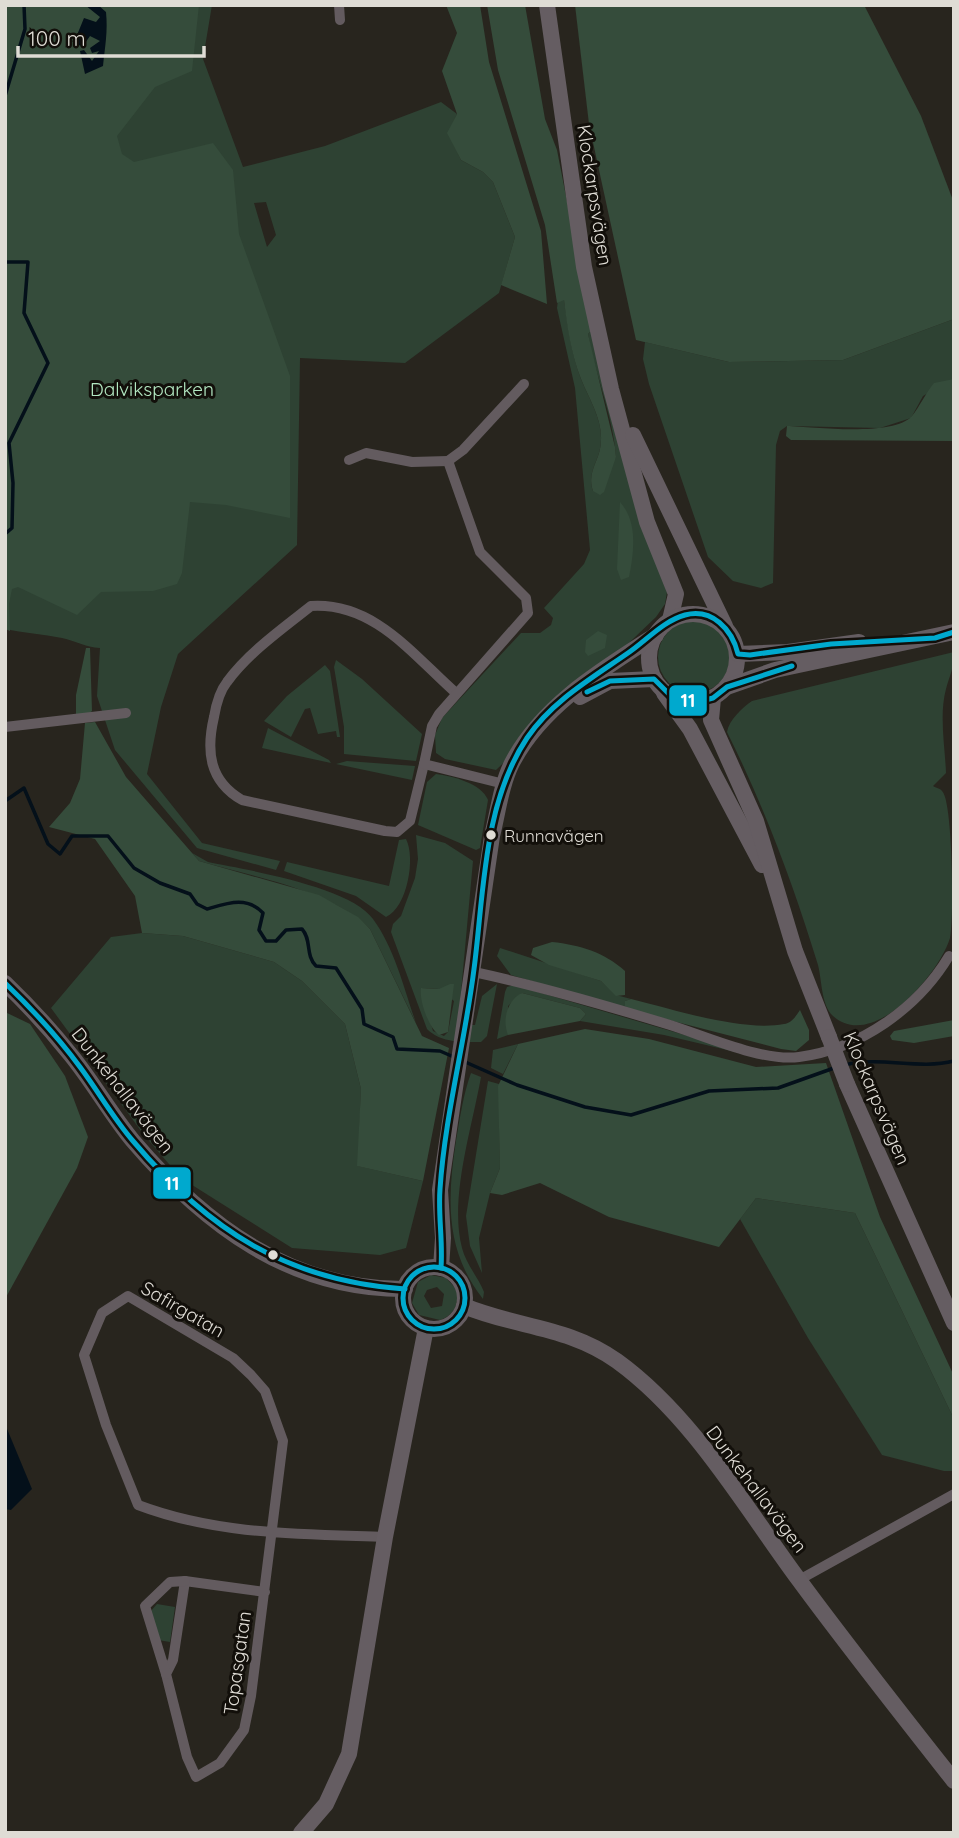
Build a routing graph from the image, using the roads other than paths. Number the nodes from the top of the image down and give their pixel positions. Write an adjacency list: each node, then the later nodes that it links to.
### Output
1 (339, 5): 3 (street)
2 (547, 5): 5 (street, Klockarpsvägen)
3 (341, 20)
4 (524, 384): 7 (street)
5 (611, 389): 8 (street); 9 (street)
6 (349, 460): 7 (street)
7 (448, 461): 16 (street)
8 (670, 620): 9 (street); 11 (street)
9 (726, 628): 13 (street)
10 (954, 632): 12 (street)
11 (656, 635): 14 (street); 21 (street)
12 (935, 638): 13 (street); 15 (street)
13 (738, 654): 15 (street)
14 (657, 684): 17 (street); 21 (street); 23 (street)
15 (727, 687): 17 (street)
16 (456, 693): 20 (street); 20 (street)
17 (713, 698): 23 (street)
18 (126, 713): 19 (street)
19 (5, 727)
20 (424, 764): 22 (street)
21 (511, 765): 22 (street)
22 (504, 784): 25 (street)
23 (774, 885): 30 (street, Klockarpsvägen, bridge)
24 (949, 956): 25 (street)
25 (474, 972): 27 (street)
26 (5, 983): 28 (street, Dunkehallavägen)
27 (441, 1268): 28 (street); 29 (street)
28 (404, 1289): 31 (street)
29 (464, 1306): 31 (street); 35 (street, Dunkehallavägen)
30 (954, 1322)
31 (426, 1328): 34 (street)
32 (954, 1494): 35 (street)
33 (271, 1533): 33 (street, Safirgatan); 34 (street, Safirgatan); 37 (street, Topasgatan)
34 (384, 1536): 40 (street)
35 (799, 1580): 39 (street, Dunkehallavägen)
36 (185, 1581): 37 (street, Topasgatan); 38 (street); 38 (street, Topasgatan)
37 (265, 1592): 38 (street, Topasgatan)
38 (166, 1674)
39 (954, 1781)
40 (301, 1833)

